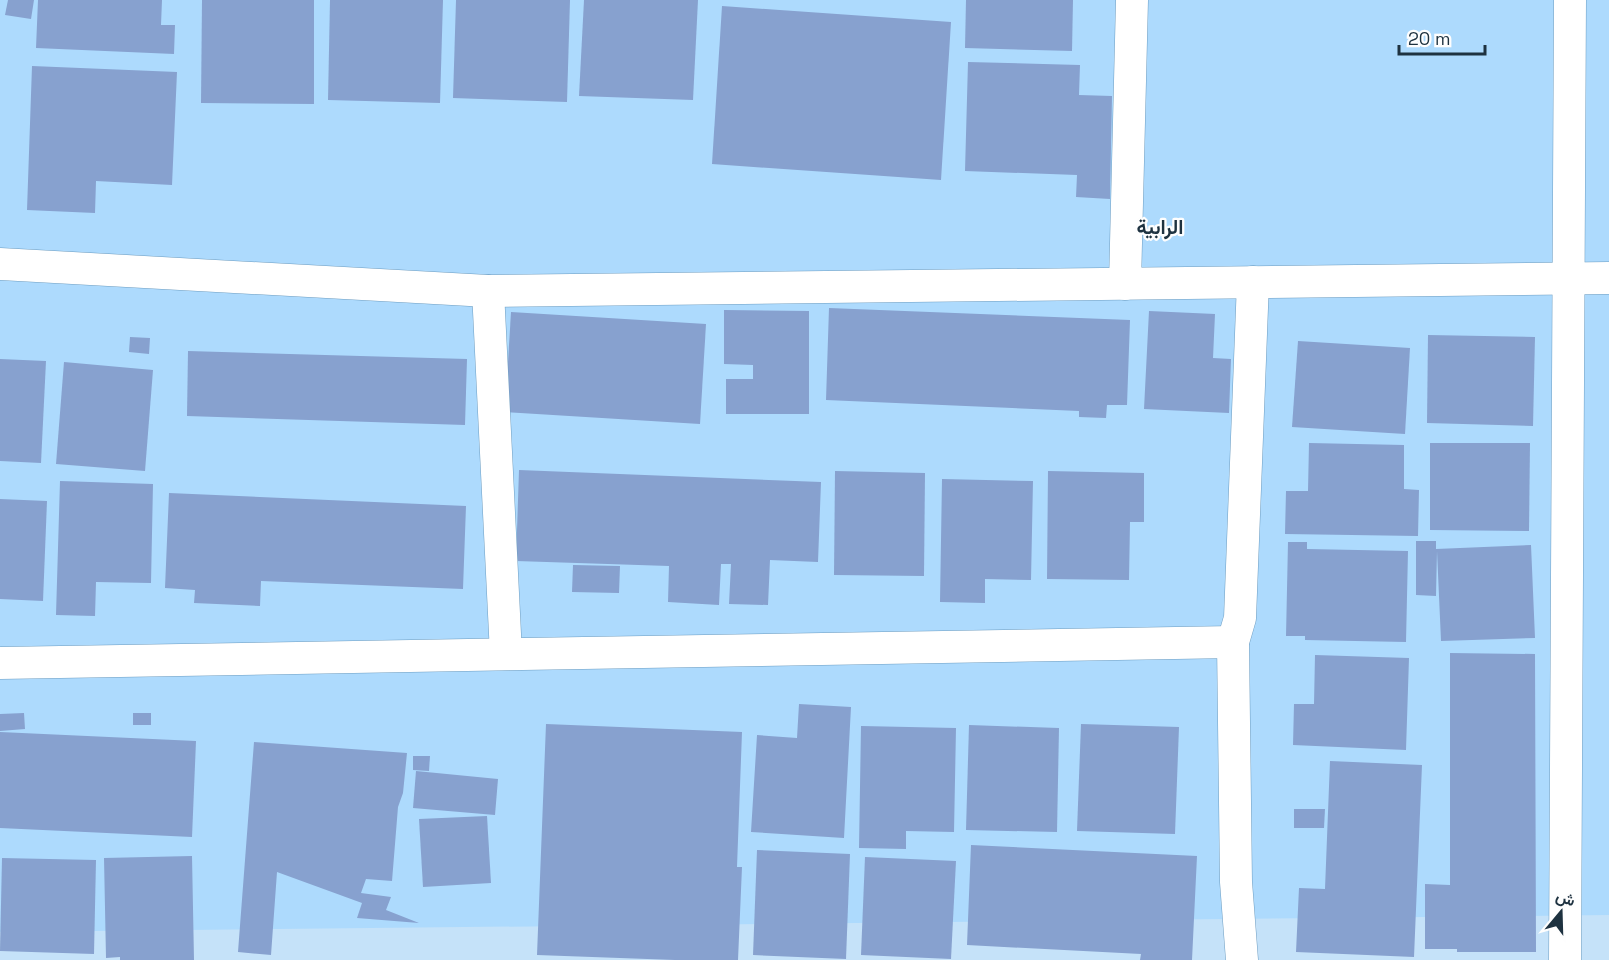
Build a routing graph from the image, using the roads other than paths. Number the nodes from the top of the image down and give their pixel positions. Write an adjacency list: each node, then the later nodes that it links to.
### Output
1 (1132, 0): 8 (street)
2 (1570, 0): 6 (street)
3 (1609, 254): 6 (street)
4 (0, 264): 9 (street)
5 (1609, 278): 6 (street)
6 (1569, 279): 7 (street); 14 (street)
7 (1253, 282): 8 (street); 10 (street)
8 (1125, 284): 9 (street)
9 (488, 291): 11 (street)
10 (1233, 642): 11 (street); 13 (street)
11 (506, 654): 12 (street)
12 (0, 663)
13 (1242, 960)
14 (1565, 960)

